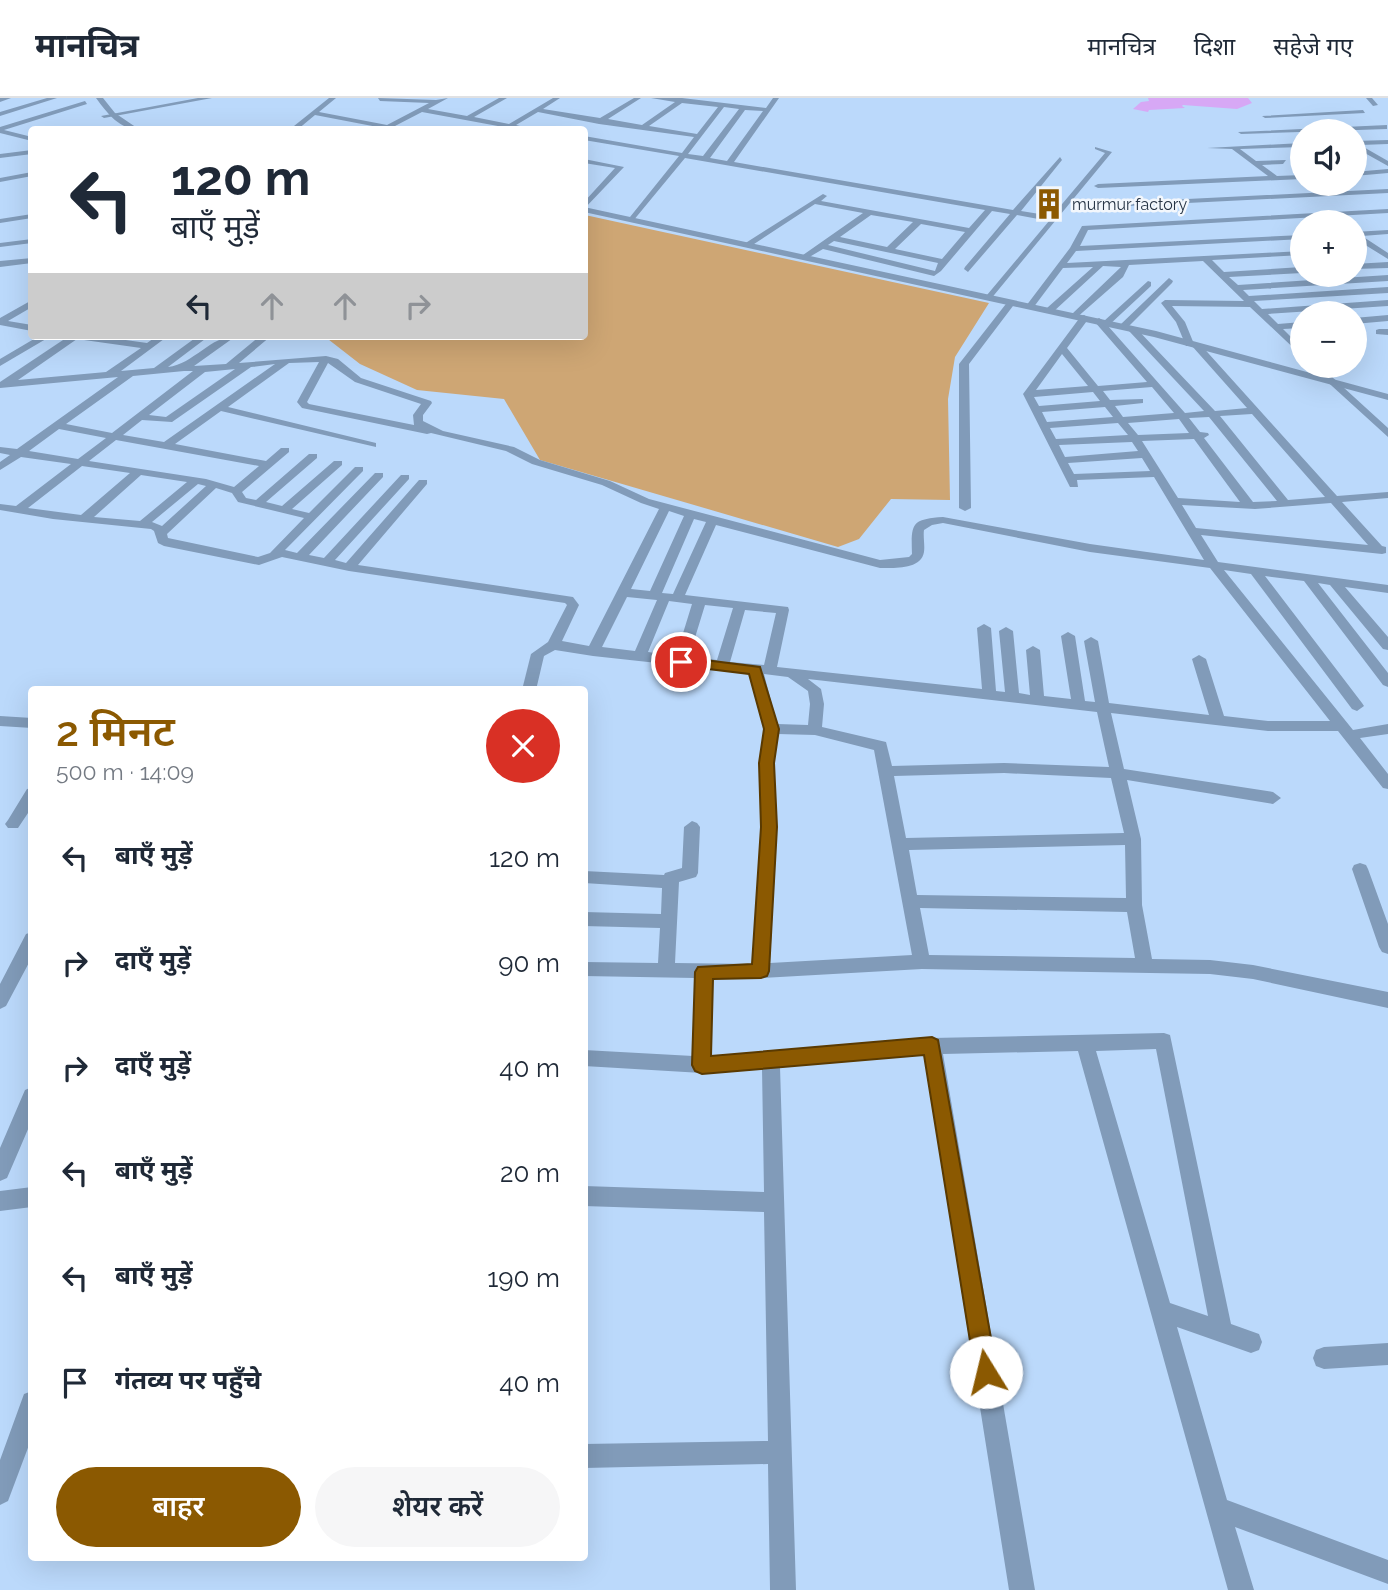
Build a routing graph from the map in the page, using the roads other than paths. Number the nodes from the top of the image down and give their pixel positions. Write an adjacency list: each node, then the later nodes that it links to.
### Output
1 (8, 98): 14 (street)
2 (27, 98): 23 (street)
3 (56, 98): 35 (street)
4 (150, 98): 25 (street)
5 (209, 98): 15 (street)
6 (333, 98): 31 (street)
7 (504, 98): 36 (street)
8 (557, 98): 28 (street)
9 (638, 98): 37 (street)
10 (654, 98): 17 (street)
11 (776, 98): 29 (street)
12 (1369, 98): 22 (street)
13 (380, 99): 16 (street); 24 (street)
14 (0, 100)
15 (185, 100): 25 (street)
16 (441, 100): 27 (street)
17 (682, 100): 19 (street); 47 (street)
18 (94, 101): 34 (street); 35 (street); 39 (street)
19 (723, 105): 26 (street); 54 (street)
20 (1338, 105): 32 (street)
21 (1358, 105): 30 (street)
22 (1375, 105)
23 (0, 106)
24 (372, 106)
25 (156, 107): 34 (street)
26 (744, 107): 29 (street); 70 (street)
27 (421, 110): 36 (street); 45 (street)
28 (537, 110): 37 (street); 46 (street)
29 (768, 110): 75 (street)
30 (1363, 112): 32 (street); 48 (street)
31 (313, 113): 38 (street); 43 (street)
32 (1345, 113): 52 (street)
33 (365, 114): 38 (street)
34 (108, 115): 41 (street); 42 (street)
35 (2, 117): 39 (street)
36 (468, 118): 46 (street)
37 (601, 120): 40 (street); 47 (street)
38 (357, 121): 44 (street)
39 (19, 123): 49 (street)
40 (593, 125)
41 (123, 126)
42 (129, 126)
43 (296, 126)
44 (378, 126)
45 (390, 126)
46 (510, 126)
47 (643, 127): 54 (street)
48 (1386, 128): 50 (street); 53 (street)
49 (0, 130): 57 (street)
50 (1367, 130)
51 (1241, 132): 55 (street)
52 (1290, 132)
53 (1367, 132)
54 (698, 136): 68 (street)
55 (1290, 136)
56 (1290, 137): 62 (street)
57 (28, 138)
58 (588, 139): 59 (street)
59 (601, 141): 63 (street); 68 (street)
60 (1388, 142): 61 (street)
61 (1367, 143)
62 (1233, 147): 65 (street); 76 (street)
63 (593, 148)
64 (1097, 148): 115 (street)
65 (1210, 148)
66 (28, 152): 69 (street)
67 (1367, 152): 72 (street)
68 (683, 155): 70 (street); 114 (street)
69 (0, 156)
70 (705, 159): 75 (street)
71 (1060, 159): 110 (street)
72 (1387, 161)
73 (588, 162): 100 (street)
74 (1283, 162): 76 (street)
75 (729, 163): 87 (street)
76 (1255, 163): 83 (street)
77 (1367, 170): 80 (street)
78 (1388, 171): 80 (street)
79 (1367, 173): 80 (street)
80 (1372, 173)
81 (28, 175): 84 (street)
82 (1290, 178): 83 (street)
83 (1277, 179): 88 (street); 90 (street)
84 (0, 180)
85 (1367, 182): 86 (street)
86 (1377, 182)
87 (845, 183): 98 (street); 105 (street)
88 (1174, 183): 89 (street); 92 (street)
89 (1098, 186)
90 (1289, 187): 92 (street)
91 (1388, 191): 93 (street)
92 (1184, 192): 95 (street); 96 (street)
93 (1367, 192)
94 (1300, 196): 96 (street); 102 (street)
95 (1097, 197)
96 (1194, 201): 103 (street); 117 (street)
97 (1388, 201): 99 (street)
98 (815, 202): 109 (street); 134 (street)
99 (1376, 202)
100 (588, 203)
101 (1351, 203): 102 (street)
102 (1314, 205): 104 (street); 107 (street)
103 (1088, 206)
104 (1287, 207)
105 (991, 208): 110 (street); 122 (street)
106 (588, 209): 114 (street)
107 (1320, 210)
108 (1388, 211): 111 (street)
109 (870, 212): 119 (street); 128 (street)
110 (1016, 212): 115 (street); 157 (street)
111 (1367, 212)
112 (28, 216): 116 (street)
113 (1290, 216): 117 (street)
114 (633, 219): 134 (street)
115 (1053, 219): 167 (street)
116 (0, 220)
117 (1218, 220): 123 (street); 129 (street)
118 (1388, 220): 120 (street)
119 (919, 221): 122 (street); 141 (street)
120 (1367, 221)
121 (1290, 226): 123 (street)
122 (972, 230): 150 (street)
123 (1230, 230): 129 (street); 131 (street)
124 (1388, 232): 126 (street)
125 (28, 233): 127 (street)
126 (1367, 233)
127 (0, 236)
128 (833, 238): 136 (street); 141 (street)
129 (1080, 238): 138 (street)
130 (1290, 238): 131 (street)
131 (1242, 240): 138 (street); 145 (street)
132 (28, 242): 135 (street)
133 (1367, 243): 140 (street)
134 (748, 244): 146 (street)
135 (0, 245)
136 (821, 246): 146 (street); 159 (street)
137 (1388, 248): 140 (street)
138 (1074, 249): 155 (street)
139 (1367, 249): 140 (street)
140 (1375, 249): 147 (street)
141 (889, 250): 150 (street)
142 (28, 251): 144 (street)
143 (1290, 254): 145 (street)
144 (0, 255)
145 (1262, 256): 148 (street)
146 (806, 257): 163 (street)
147 (1388, 257)
148 (1206, 259): 151 (street); 160 (street)
149 (28, 260): 152 (street)
150 (944, 262): 159 (street)
151 (1124, 263): 153 (street); 175 (street)
152 (0, 264)
153 (1101, 264): 155 (street); 173 (street)
154 (1388, 265): 156 (street)
155 (1062, 266): 172 (street)
156 (1367, 266)
157 (968, 269)
158 (1290, 271): 160 (street)
159 (934, 273): 163 (street)
160 (1222, 275): 165 (street)
161 (1388, 278): 165 (street)
162 (1169, 281): 183 (street)
163 (926, 283): 167 (street)
164 (1148, 285): 179 (street)
165 (1235, 288): 169 (street)
166 (1388, 290): 169 (street)
167 (990, 298): 168 (street)
168 (1012, 302): 172 (street); 259 (street)
169 (1249, 302): 174 (street); 192 (street)
170 (1388, 303): 174 (street)
171 (28, 305): 178 (street)
172 (1030, 306): 173 (street)
173 (1050, 310): 175 (street)
174 (1260, 312): 182 (street)
175 (1079, 317): 179 (street); 194 (street)
176 (1388, 318): 177 (street)
177 (1367, 320)
178 (0, 322): 181 (street)
179 (1103, 322): 183 (street); 207 (street)
180 (1290, 326): 182 (street)
181 (28, 327)
182 (1275, 327): 191 (street)
183 (1128, 328): 192 (street); 217 (street)
184 (39, 340): 197 (street)
185 (70, 340): 208 (street)
186 (125, 340): 193 (street)
187 (158, 340): 193 (street)
188 (198, 340): 201 (street)
189 (225, 340): 200 (street)
190 (261, 340): 199 (street)
191 (1290, 341)
192 (1193, 345): 206 (street); 216 (street)
193 (150, 346): 204 (street)
194 (1063, 349): 209 (street); 210 (street)
195 (326, 359): 196 (street); 223 (street); 223 (street)
196 (286, 361): 198 (street); 214 (street)
197 (0, 363)
198 (250, 363): 199 (street); 218 (street)
199 (230, 366): 202 (street)
200 (184, 368): 201 (street); 202 (street)
201 (156, 370): 203 (street)
202 (201, 370): 218 (street)
203 (130, 373): 204 (street); 222 (street)
204 (108, 375): 208 (street)
205 (1327, 378): 206 (street)
206 (1331, 382): 211 (street); 225 (street)
207 (1154, 384): 209 (street); 219 (street)
208 (2, 386)
209 (1096, 388): 210 (street); 213 (street)
210 (1028, 394): 215 (street)
211 (1388, 397)
212 (1139, 401): 213 (street)
213 (1108, 404): 215 (street); 220 (street)
214 (220, 408): 230 (street); 231 (street)
215 (1036, 409): 221 (street)
216 (1255, 411): 217 (street); 252 (street)
217 (1213, 415): 219 (street); 224 (street)
218 (138, 417): 227 (street)
219 (1183, 417): 220 (street); 226 (street)
220 (1122, 421): 221 (street); 228 (street)
221 (1044, 425): 229 (street)
222 (58, 426): 227 (street); 234 (street)
223 (440, 433): 257 (street)
224 (1226, 433): 226 (street); 256 (street)
225 (1388, 434)
226 (1198, 435): 228 (street); 255 (street)
227 (113, 436): 230 (street); 239 (street)
228 (1136, 439): 229 (street); 235 (street)
229 (1053, 442): 237 (street)
230 (167, 445): 240 (street)
231 (372, 445)
232 (0, 450): 234 (street)
233 (285, 450): 240 (street)
234 (18, 453): 239 (street); 241 (street)
235 (1146, 454): 237 (street); 244 (street)
236 (313, 456): 254 (street)
237 (1062, 460): 244 (street)
238 (338, 463): 261 (street)
239 (77, 464): 243 (street); 260 (street)
240 (267, 464): 250 (street)
241 (0, 467)
242 (359, 469): 263 (street)
243 (138, 472): 247 (street); 265 (street)
244 (1158, 474): 253 (street)
245 (380, 475): 271 (street)
246 (405, 477): 272 (street)
247 (195, 481): 249 (street); 266 (street)
248 (423, 482): 274 (street)
249 (213, 485): 250 (street); 268 (street)
250 (236, 491): 254 (street)
251 (1388, 495): 252 (street)
252 (1335, 500): 256 (street); 269 (street)
253 (1176, 502): 255 (street); 267 (street)
254 (259, 503): 261 (street)
255 (1248, 504): 256 (street)
256 (1286, 505)
257 (666, 506): 262 (street); 279 (street)
258 (0, 507): 260 (street)
259 (965, 509)
260 (19, 510): 265 (street)
261 (285, 510): 263 (street)
262 (691, 512): 264 (street); 280 (street)
263 (312, 517): 270 (street)
264 (713, 518): 273 (street); 280 (street)
265 (84, 519): 266 (street)
266 (142, 525): 268 (street)
267 (1194, 531): 269 (street); 273 (street)
268 (162, 532): 270 (street)
269 (1383, 550)
270 (275, 554): 271 (street)
271 (300, 557): 272 (street)
272 (327, 562): 274 (street)
273 (1213, 564): 275 (street); 310 (street)
274 (349, 567): 287 (street)
275 (1255, 571): 276 (street); 302 (street)
276 (1309, 580): 277 (street); 296 (street)
277 (1335, 583): 278 (street); 288 (street)
278 (1387, 591)
279 (621, 592): 280 (street); 290 (street)
280 (665, 597): 281 (street); 291 (street)
281 (700, 600): 282 (street); 293 (street)
282 (740, 605): 294 (street); 295 (street)
283 (984, 628): 298 (street)
284 (1006, 631): 299 (street)
285 (1068, 635): 301 (street)
286 (1091, 641): 303 (street)
287 (555, 645): 290 (street); 297 (street)
288 (1388, 646)
289 (1033, 650): 300 (street)
290 (593, 652): 291 (street)
291 (639, 657): 293 (street)
292 (1199, 659): 304 (street)
293 (681, 662): 294 (street)
294 (722, 666): 295 (street)
295 (762, 671): 298 (street); 307 (street); 309 (street)
296 (1388, 682)
297 (530, 686)
298 (989, 696): 299 (street)
299 (1012, 698): 300 (street)
300 (1037, 701): 301 (street)
301 (1079, 706): 303 (street)
302 (1357, 706)
303 (1103, 709): 304 (street); 312 (street)
304 (1218, 720): 310 (street)
305 (0, 721): 306 (street)
306 (28, 723)
307 (771, 729): 309 (street); 333 (street)
308 (1388, 729): 310 (street)
309 (815, 730): 311 (street)
310 (1347, 730): 313 (street)
311 (886, 771): 312 (street); 319 (street)
312 (1118, 773): 314 (street); 318 (street)
313 (1388, 784)
314 (1273, 798)
315 (28, 800): 316 (street)
316 (13, 824)
317 (692, 827): 322 (street)
318 (1133, 839): 319 (street); 324 (street)
319 (900, 844): 323 (street)
320 (1360, 869): 328 (street)
321 (588, 877): 322 (street)
322 (671, 883): 326 (street)
323 (910, 901): 324 (street); 329 (street)
324 (1134, 905): 330 (street)
325 (588, 919): 326 (street)
326 (669, 921): 332 (street)
327 (28, 947): 336 (street)
328 (1388, 947)
329 (922, 962): 330 (street); 333 (street)
330 (1145, 966): 335 (street)
331 (588, 969): 332 (street)
332 (666, 970): 334 (street)
333 (761, 971): 334 (street)
334 (704, 972): 341 (street)
335 (1388, 1000)
336 (0, 1001)
337 (1085, 1043): 338 (street); 348 (street); 349 (street)
338 (932, 1046): 340 (street); 360 (street)
339 (588, 1058): 341 (street)
340 (771, 1058): 341 (street); 347 (street)
341 (702, 1065)
342 (28, 1105): 343 (street)
343 (0, 1171)
344 (588, 1196): 347 (street)
345 (28, 1198): 346 (street)
346 (0, 1201)
347 (775, 1202): 354 (street)
348 (1161, 1311): 349 (street); 357 (street)
349 (1222, 1332): 350 (street)
350 (1251, 1342)
351 (1388, 1354): 352 (street)
352 (1324, 1358)
353 (28, 1413): 356 (street)
354 (780, 1452): 355 (street); 359 (street)
355 (588, 1456)
356 (0, 1493)
357 (1217, 1508): 358 (street); 361 (street)
358 (1388, 1572)
359 (783, 1590)
360 (1023, 1590)
361 (1241, 1590)

